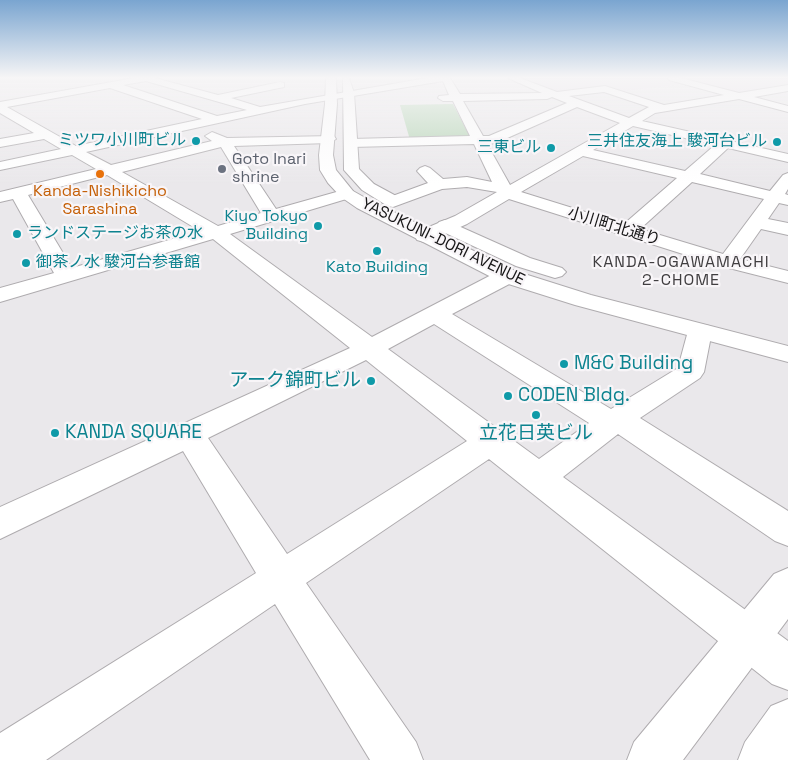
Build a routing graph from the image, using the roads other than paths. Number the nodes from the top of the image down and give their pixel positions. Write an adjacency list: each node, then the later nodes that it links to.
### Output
1 (13, 113): 13 (street)
2 (197, 113): 10 (street)
3 (242, 113): 10 (street)
4 (335, 113): 15 (street, YASUKUNI-DORI AVENUE)
5 (345, 113): 18 (street, YASUKUNI-DORI AVENUE)
6 (466, 113): 14 (street)
7 (545, 113): 14 (street)
8 (607, 113): 11 (street)
9 (648, 113): 11 (street)
10 (215, 119): 12 (street)
11 (630, 122): 19 (street); 21 (street)
12 (189, 125): 16 (street); 20 (street)
13 (47, 134): 17 (street); 20 (street)
14 (478, 137): 18 (street); 29 (street)
15 (329, 139): 16 (street); 31 (street, YASUKUNI-DORI AVENUE)
16 (226, 142): 24 (street); 35 (street)
17 (0, 143)
18 (351, 143): 34 (street, YASUKUNI-DORI AVENUE)
19 (725, 144): 22 (street); 26 (street)
20 (76, 150): 23 (street); 24 (street)
21 (580, 151): 26 (street); 29 (street)
22 (788, 158)
23 (0, 166)
24 (111, 170): 30 (street); 40 (street)
25 (425, 171): 28 (street)
26 (687, 176): 33 (street); 39 (street)
27 (788, 178): 33 (street)
28 (440, 184): 29 (street, 小川町北通り); 34 (street, 小川町北通り)
29 (504, 191): 37 (street); 39 (street, 小川町北通り)
30 (18, 193): 32 (street); 43 (street)
31 (347, 194): 35 (street); 41 (street, YASUKUNI-DORI AVENUE)
32 (0, 197)
33 (781, 198): 36 (street)
34 (393, 202): 37 (street, YASUKUNI-DORI AVENUE)
35 (271, 215): 40 (street)
36 (756, 222): 38 (street); 42 (street)
37 (446, 226): 41 (street); 48 (street, YASUKUNI-DORI AVENUE)
38 (788, 229)
39 (627, 231): 42 (street, 小川町北通り)
40 (216, 232): 43 (street); 50 (street)
41 (424, 236): 44 (street, YASUKUNI-DORI AVENUE)
42 (728, 262): 45 (street, 小川町北通り)
43 (66, 276): 46 (street)
44 (507, 276): 47 (street); 49 (street, YASUKUNI-DORI AVENUE)
45 (788, 277)
46 (0, 295)
47 (435, 314): 50 (street); 52 (street)
48 (770, 330)
49 (700, 331): 51 (street, YASUKUNI-DORI AVENUE); 52 (street)
50 (370, 348): 53 (street); 54 (street)
51 (788, 354)
52 (614, 421): 55 (street); 57 (street)
53 (189, 435): 56 (street); 58 (street)
54 (492, 441): 55 (street); 58 (street)
55 (539, 477): 60 (street)
56 (0, 524)
57 (788, 530)
58 (281, 578): 63 (street); 64 (street)
59 (788, 587): 60 (street)
60 (748, 637): 61 (street); 65 (street)
61 (788, 668)
62 (788, 723): 66 (street)
63 (2, 760)
64 (398, 760)
65 (652, 760)
66 (763, 760)

